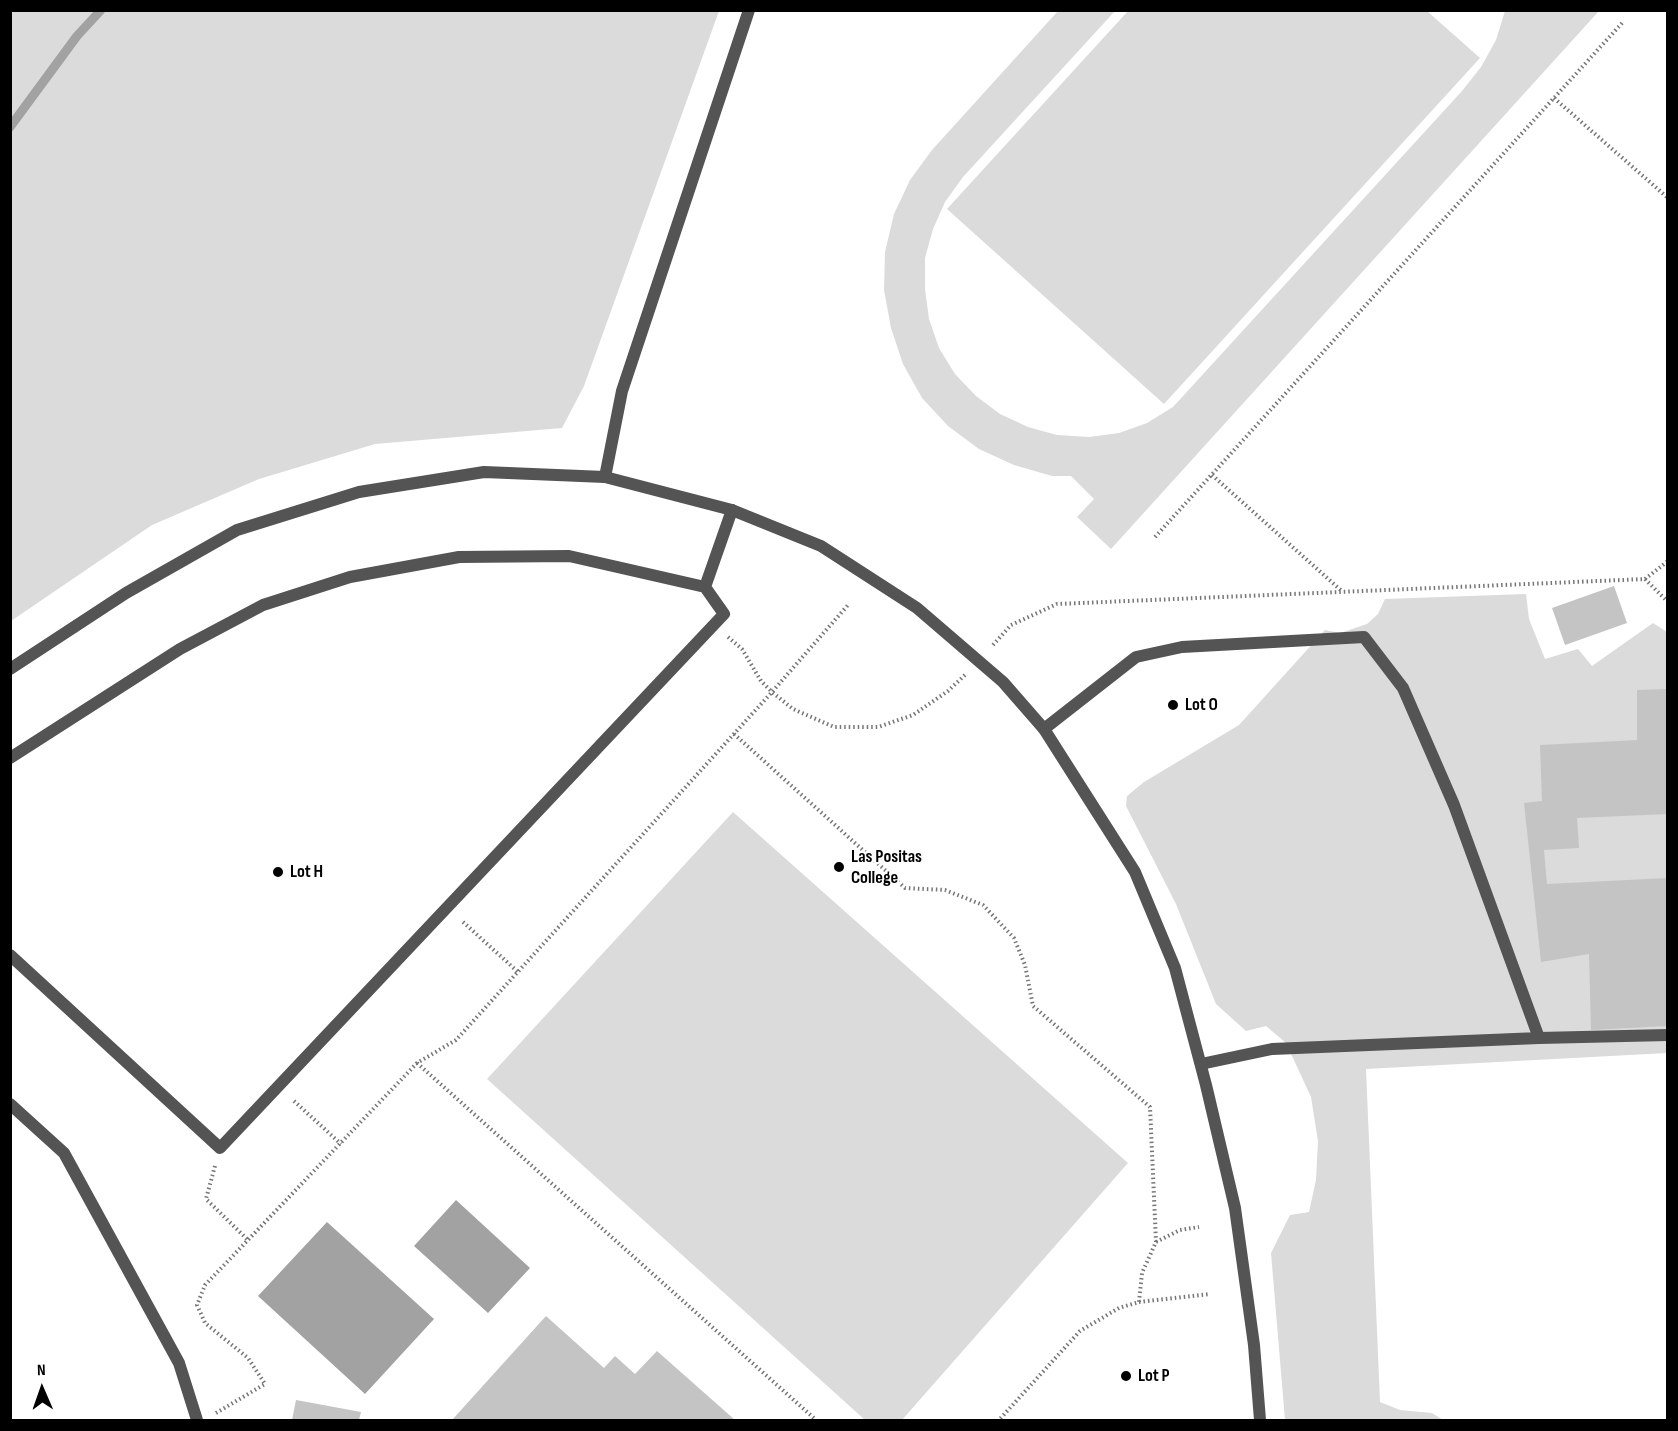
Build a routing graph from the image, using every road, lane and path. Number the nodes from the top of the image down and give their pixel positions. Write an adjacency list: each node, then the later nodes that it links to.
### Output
1 (749, 10): 6 (street)
2 (1623, 22): 3 (path)
3 (1554, 98): 4 (path); 5 (path)
4 (1668, 198)
5 (1212, 475): 8 (path); 11 (path)
6 (606, 477): 7 (street); 15 (street)
7 (732, 510): 10 (street); 16 (street)
8 (1155, 537)
9 (1646, 579): 12 (path)
10 (705, 587): 14 (street); 17 (street)
11 (1343, 593)
12 (1668, 602)
13 (848, 605): 14 (path)
14 (714, 625): 18 (street)
15 (10, 669)
16 (1044, 729): 22 (street); 24 (street)
17 (10, 758)
18 (447, 907): 20 (path); 25 (street)
19 (10, 955): 28 (street)
20 (518, 972): 23 (path); 31 (path)
21 (1668, 1035): 22 (street)
22 (1539, 1038): 24 (street)
23 (417, 1063): 27 (path); 36 (path)
24 (1201, 1064): 38 (street)
25 (278, 1086): 27 (path); 28 (street)
26 (10, 1104): 35 (street)
27 (340, 1144): 30 (path)
28 (220, 1148): 30 (path)
29 (1199, 1227): 31 (path)
30 (248, 1240): 34 (path)
31 (1156, 1242): 33 (path)
32 (1210, 1294): 33 (path)
33 (1139, 1302): 37 (path)
34 (214, 1414)
35 (197, 1420)
36 (816, 1420)
37 (999, 1420)
38 (1260, 1420)

